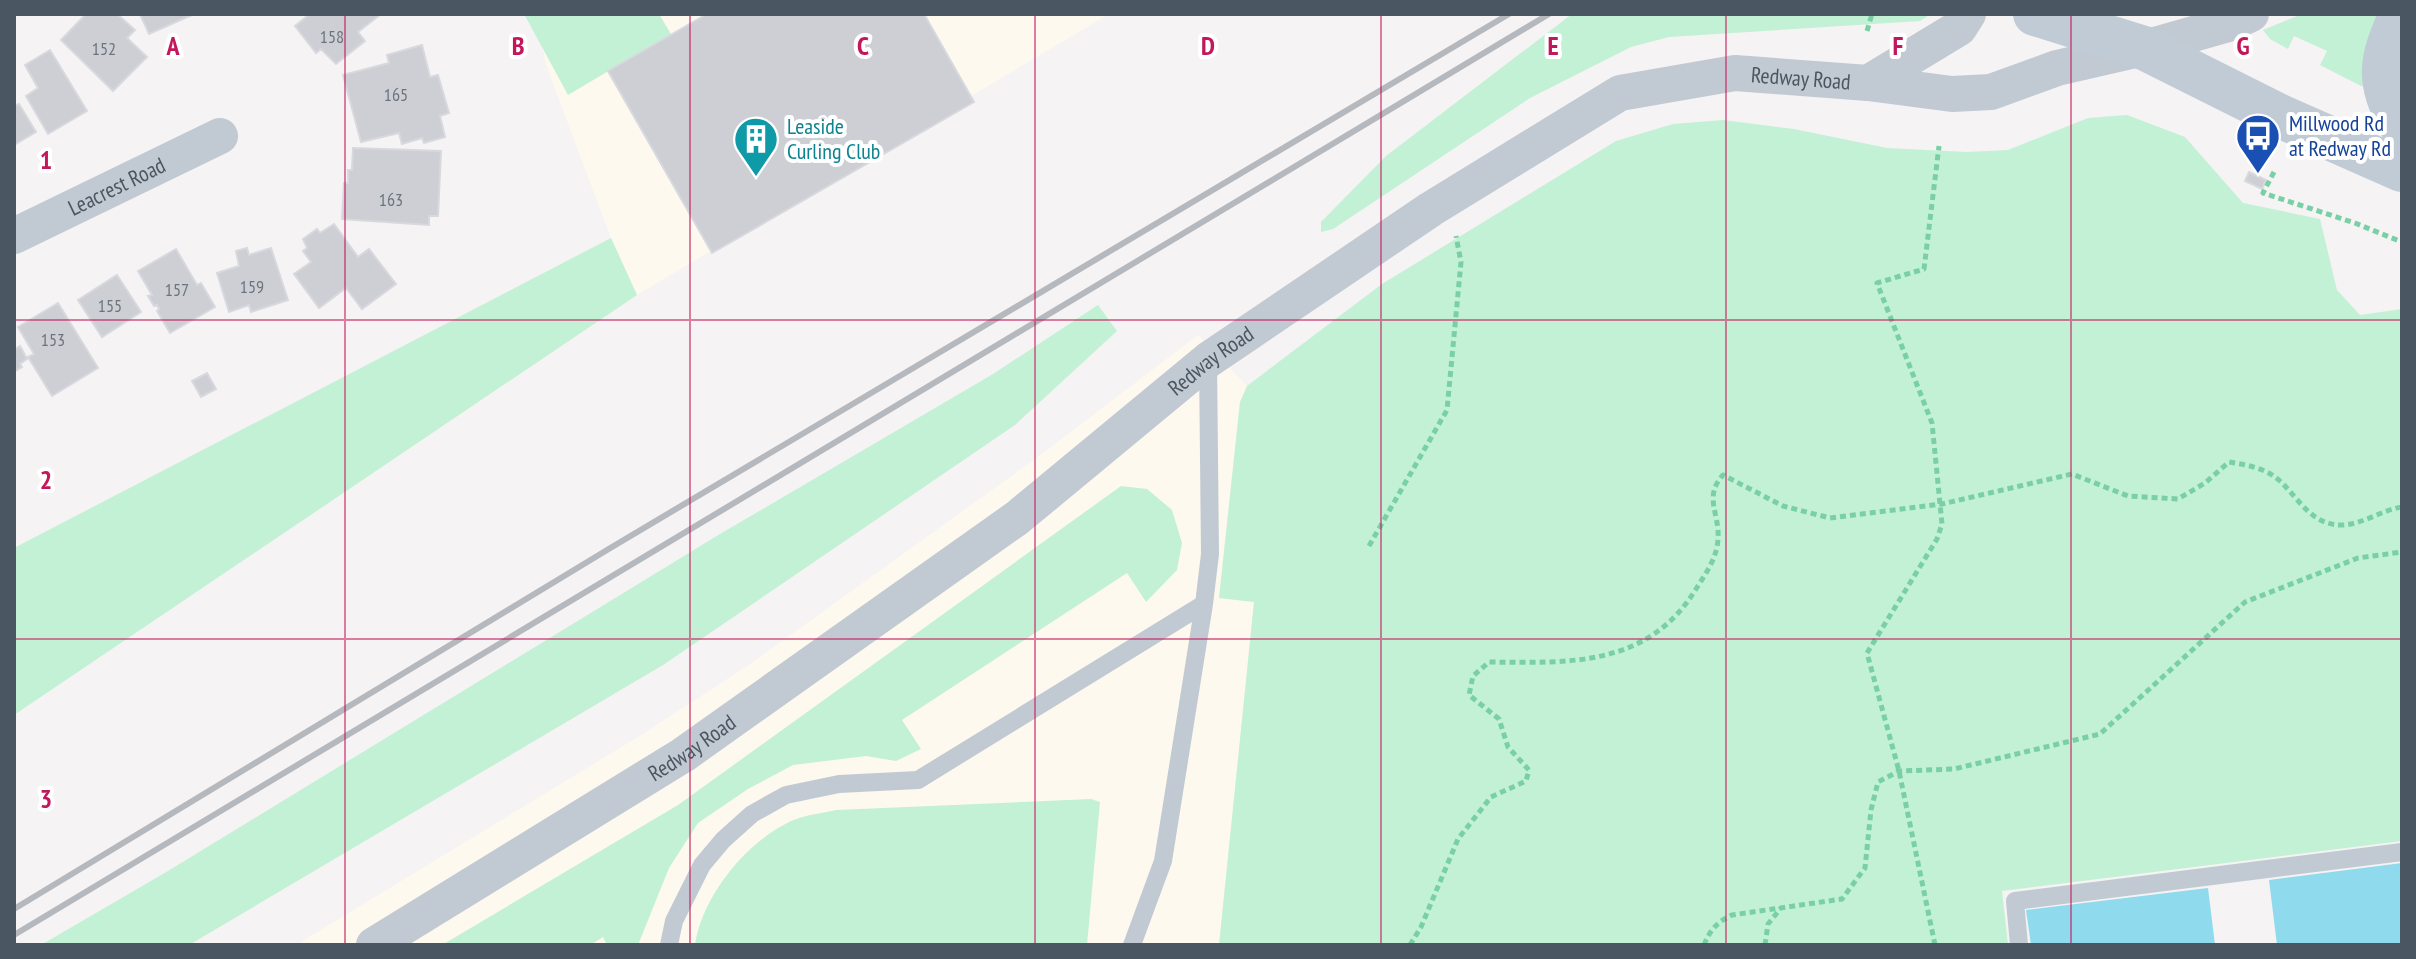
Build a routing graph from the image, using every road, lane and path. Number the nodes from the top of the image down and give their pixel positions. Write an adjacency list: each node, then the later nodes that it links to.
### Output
1 (1872, 14): 7 (path)
2 (1968, 14): 9 (street)
3 (2035, 14): 8 (main road)
4 (2108, 14): 8 (main road)
5 (2251, 14): 8 (street, Redway Road)
6 (2401, 14): 10 (main road)
7 (1867, 31)
8 (2144, 48): 9 (street, Redway Road); 13 (main road)
9 (1868, 83): 15 (street, Redway Road)
10 (2402, 127)
11 (220, 136): 16 (street, Leacrest Road)
12 (1939, 146): 19 (path)
13 (2402, 170)
14 (2274, 172): 17 (path)
15 (1446, 200): 18 (street, Redway Road); 21 (path)
16 (14, 236)
17 (2402, 242)
18 (1208, 360): 23 (lane); 27 (street, Redway Road)
19 (1942, 504): 20 (path); 24 (path); 30 (path)
20 (2402, 507)
21 (1369, 546)
22 (2402, 552): 24 (path)
23 (1204, 604): 28 (lane); 29 (lane)
24 (1899, 771): 26 (path); 33 (path)
25 (2402, 852): 34 (lane)
26 (1782, 908): 31 (path); 32 (path)
27 (374, 945)
28 (669, 945)
29 (1132, 945)
30 (1410, 945)
31 (1704, 945)
32 (1765, 945)
33 (1935, 945)
34 (2019, 945)

